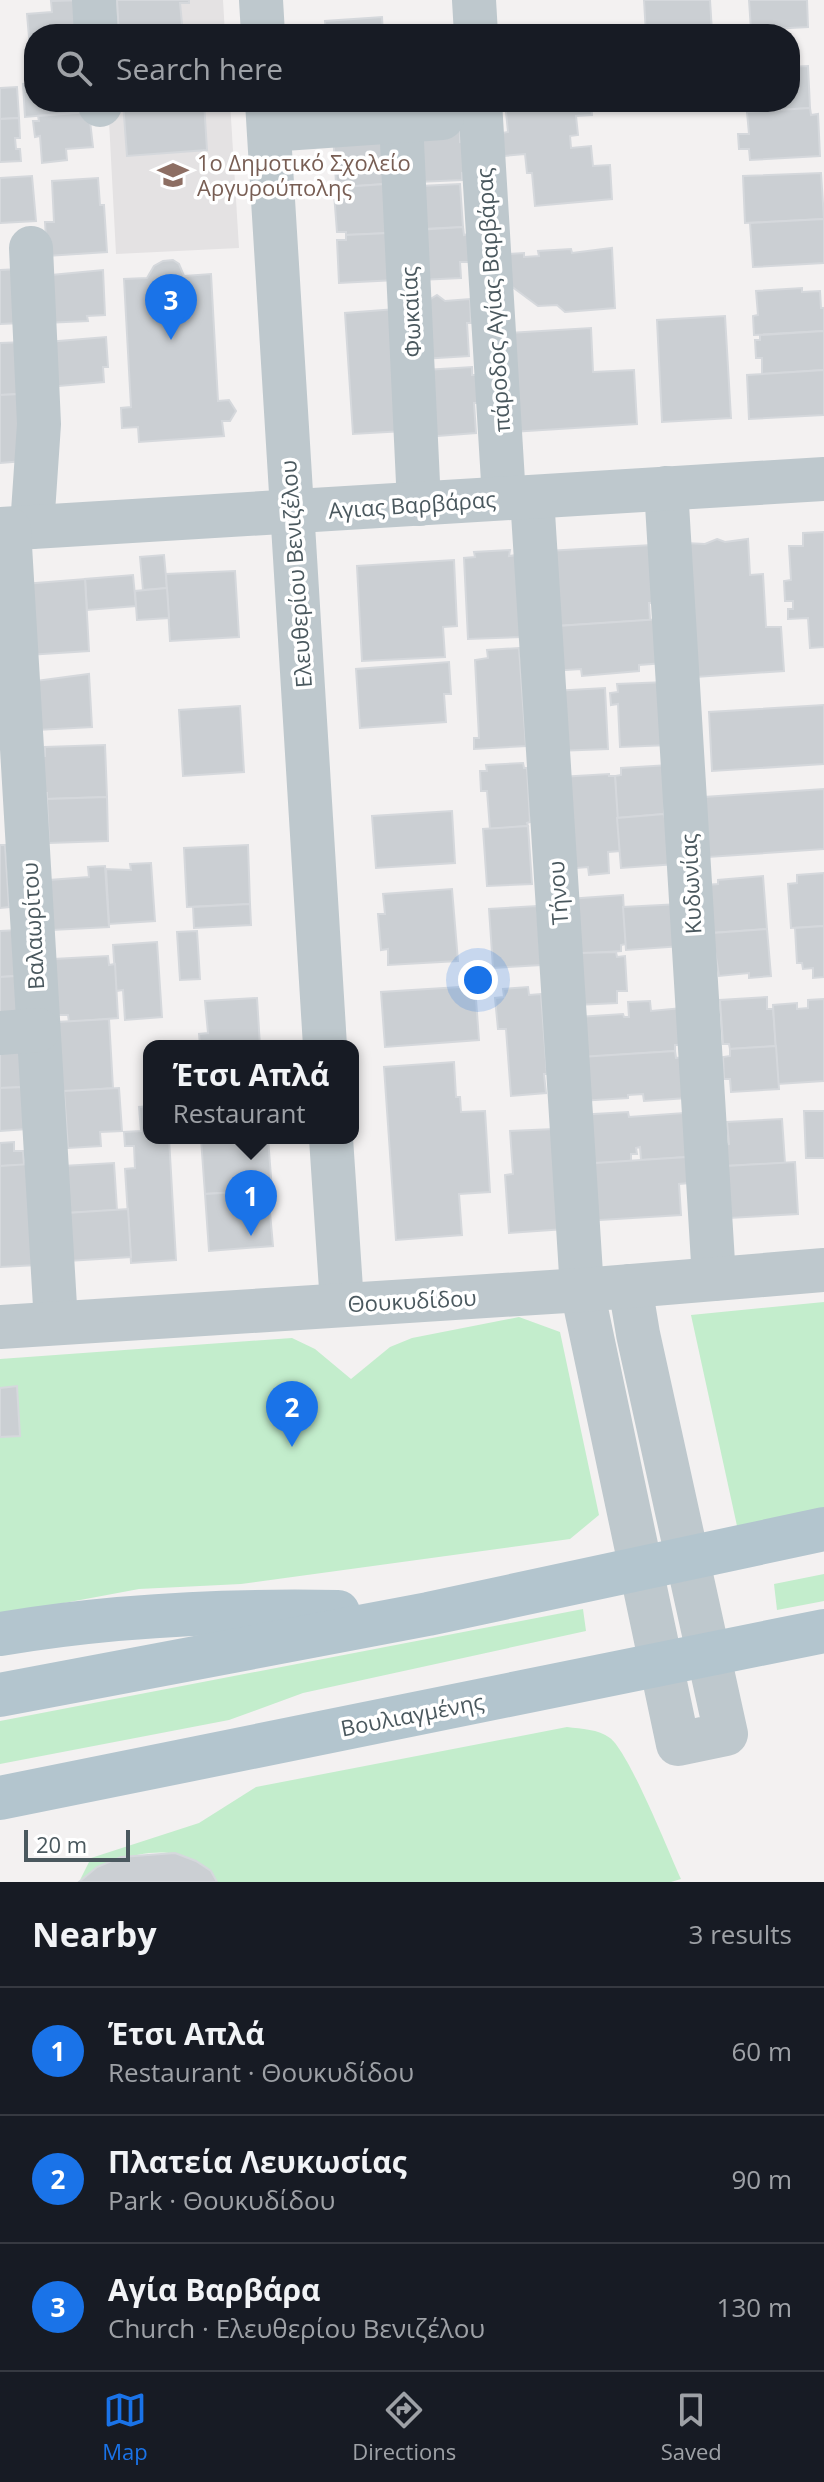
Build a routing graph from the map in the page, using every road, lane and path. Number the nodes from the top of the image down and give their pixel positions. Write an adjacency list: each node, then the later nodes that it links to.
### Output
1 (94, 0): 4 (street)
2 (261, 0): 5 (street)
3 (474, 0): 6 (street)
4 (95, 24)
5 (262, 24)
6 (475, 24)
7 (441, 113): 8 (street); 12 (street, πάροδος Αγίας Βαρβάρας); 13 (street, Φωκαίας)
8 (268, 116): 14 (street, Ελευθερίου Βενιζέλου)
9 (31, 248): 15 (street, Βαλαωρίτου)
10 (824, 479): 11 (street, Αγιας Βαρβάρας)
11 (666, 488): 12 (street, Αγιας Βαρβάρας); 21 (street, Κυδωνίας)
12 (518, 497): 13 (street, Αγιας Βαρβάρας); 23 (street, Τήνου)
13 (419, 504): 14 (street, Αγιας Βαρβάρας)
14 (291, 511): 15 (street, Αγιας Βαρβάρας); 18 (street, Ελευθερίου Βενιζέλου)
15 (14, 528): 16 (street, Βαλαωρίτου)
16 (16, 917): 17 (street, Βαλαωρίτου)
17 (19, 1032): 25 (street, Βαλαωρίτου)
18 (325, 1040)
19 (331, 1144): 24 (street)
20 (824, 1270): 21 (street, Θουκυδίδου)
21 (714, 1279): 22 (street, Θουκυδίδου)
22 (630, 1286): 23 (street, Θουκυδίδου); 28 (street)
23 (582, 1290): 24 (street, Θουκυδίδου); 29 (street, Τήνου)
24 (342, 1304): 25 (street, Θουκυδίδου)
25 (56, 1323): 26 (street, Θουκυδίδου)
26 (0, 1327)
27 (824, 1529): 28 (main road)
28 (688, 1558): 29 (main road); 33 (street)
29 (640, 1569): 30 (main road); 34 (street, Τήνου)
30 (428, 1614): 32 (main road); 35 (main road)
31 (824, 1631): 33 (main road, Βουλιαγμένης)
32 (0, 1634)
33 (709, 1654): 34 (main road, Βουλιαγμένης); 34 (street, Τήνου)
34 (661, 1663): 36 (main road, Βουλιαγμένης)
35 (0, 1695)
36 (0, 1798)

